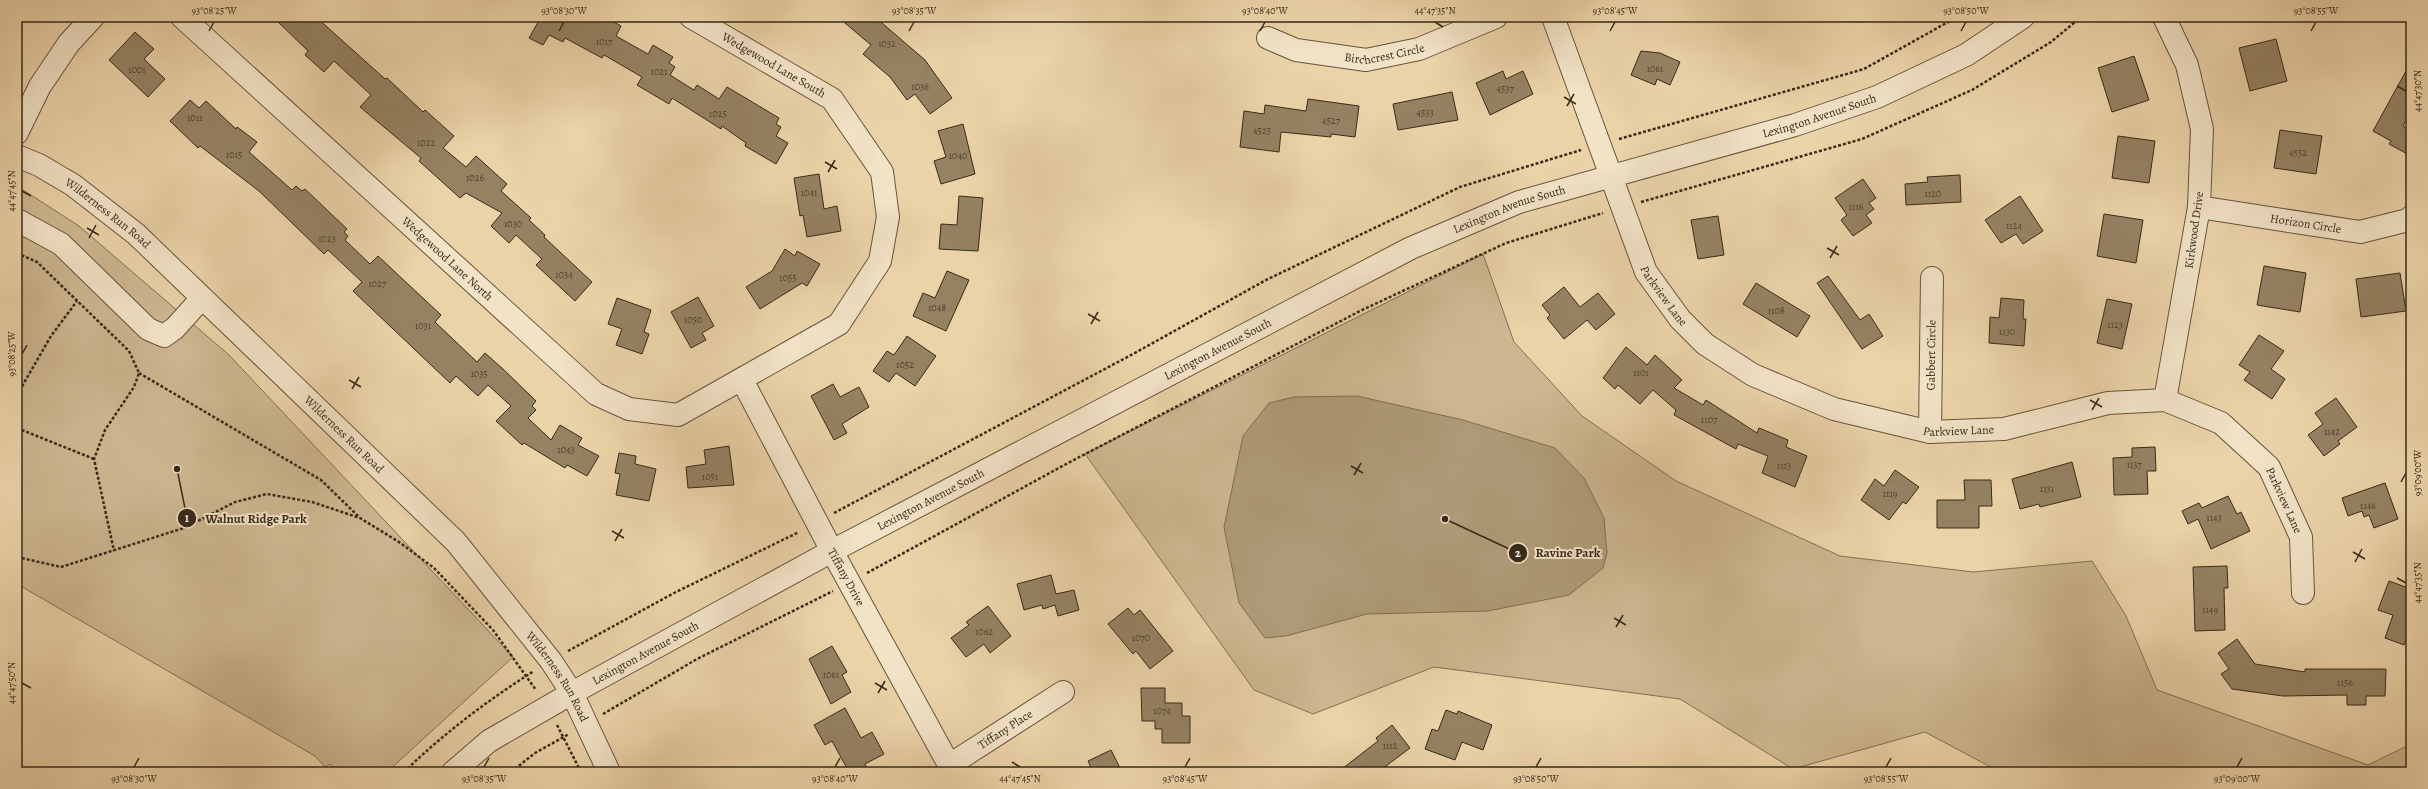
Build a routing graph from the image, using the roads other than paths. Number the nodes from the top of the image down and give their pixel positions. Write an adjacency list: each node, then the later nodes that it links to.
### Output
1 (93, 17): 9 (street)
2 (182, 17): 17 (street, Wedgewood Lane North)
3 (691, 17): 17 (street, Wedgewood Lane South)
4 (1496, 17): 8 (street, Birchcrest Circle)
5 (1553, 17): 11 (street)
6 (2023, 17): 11 (street, Lexington Avenue South)
7 (2164, 17): 12 (street, Kirkwood Drive)
8 (1268, 38)
9 (17, 133)
10 (17, 156): 16 (street, Wilderness Run Road)
11 (1612, 175): 19 (street, Parkview Lane); 20 (street, Lexington Avenue South)
12 (2199, 207): 13 (street, Horizon Circle); 18 (street, Kirkwood Drive)
13 (2411, 217)
14 (17, 220): 16 (street)
15 (1932, 278): 19 (street, Gabbert Circle)
16 (202, 298): 23 (street, Wilderness Run Road)
17 (742, 380): 20 (street, Tiffany Drive)
18 (2165, 400): 19 (street, Parkview Lane); 21 (street, Parkview Lane)
19 (1930, 432)
20 (832, 551): 23 (street, Lexington Avenue South); 24 (street, Tiffany Drive)
21 (2303, 593)
22 (1064, 692): 24 (street, Tiffany Place)
23 (572, 693): 25 (street, Lexington Avenue South); 26 (street, Wilderness Run Road)
24 (950, 769)
25 (453, 772)
26 (609, 772)

